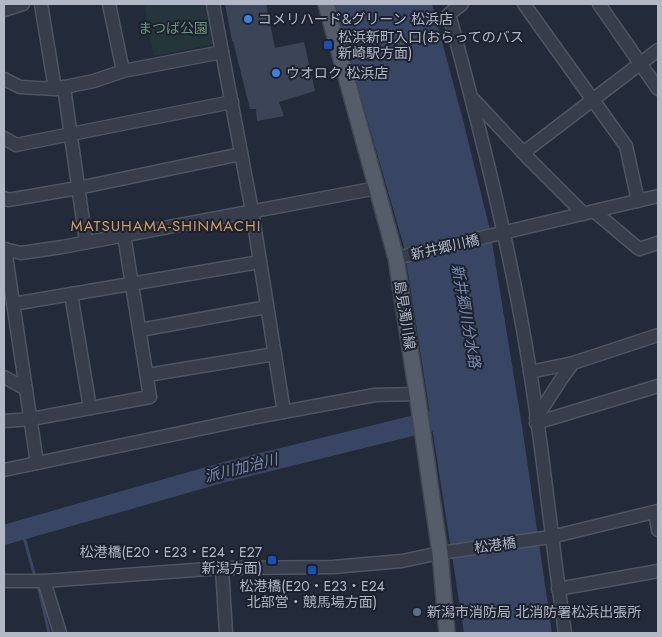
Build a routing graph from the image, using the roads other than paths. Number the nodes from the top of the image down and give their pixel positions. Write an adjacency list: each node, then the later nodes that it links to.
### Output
1 (23, 4): 9 (street)
2 (41, 4): 15 (street)
3 (109, 4): 13 (street)
4 (213, 4): 11 (street)
5 (326, 4): 25 (main road, 島見濁川線)
6 (462, 4): 17 (street)
7 (524, 4): 18 (street)
8 (599, 4): 12 (street)
9 (4, 10)
10 (658, 50): 12 (street)
11 (222, 52): 13 (street); 19 (street)
12 (639, 63): 16 (street); 18 (street)
13 (122, 71): 15 (street)
14 (4, 79): 15 (street)
15 (60, 88): 20 (street)
16 (658, 89)
17 (472, 98): 22 (street); 32 (street)
18 (592, 100): 22 (street); 28 (street)
19 (232, 102): 20 (street); 23 (street)
20 (70, 133): 21 (street); 24 (street)
21 (4, 138)
22 (524, 153): 30 (street)
23 (241, 154): 24 (street); 29 (street)
24 (78, 188): 27 (street); 33 (street)
25 (377, 188): 29 (street); 36 (main road, 島見濁川線)
26 (658, 196): 28 (street, 新井郷川橋)
27 (4, 198)
28 (638, 201): 30 (street, 新井郷川橋)
29 (252, 211): 31 (street); 37 (street)
30 (589, 213): 32 (street, 新井郷川橋); 34 (street)
31 (124, 235): 33 (street); 38 (street)
32 (499, 235): 36 (street, 新井郷川橋); 48 (street)
33 (86, 242): 35 (street)
34 (658, 243)
35 (4, 249): 40 (street)
36 (402, 257): 53 (main road, 島見濁川線)
37 (260, 262): 38 (street); 41 (street)
38 (132, 284): 39 (street); 44 (street)
39 (71, 294): 40 (street); 54 (street)
40 (13, 304): 43 (street)
41 (267, 306): 44 (street); 46 (street)
42 (4, 316): 43 (street)
43 (16, 322): 52 (street)
44 (140, 330): 49 (street)
45 (658, 335): 47 (street)
46 (275, 354): 49 (street); 55 (street)
47 (573, 363): 48 (street); 57 (street)
48 (530, 372): 57 (street)
49 (147, 375): 54 (street)
50 (4, 377): 52 (street)
51 (658, 386): 57 (street)
52 (26, 389): 56 (street)
53 (417, 394): 55 (street); 64 (main road, 島見濁川線)
54 (90, 408): 56 (street)
55 (284, 412): 59 (street)
56 (31, 419): 58 (street); 59 (street)
57 (536, 420): 63 (street)
58 (4, 421)
59 (37, 463): 60 (street)
60 (4, 470)
61 (657, 512): 62 (street); 63 (street, 松港橋)
62 (658, 530)
63 (551, 537): 64 (street, 松港橋); 69 (street)
64 (440, 553): 65 (street, 松港橋); 72 (main road, 島見濁川線)
65 (222, 568): 68 (street, 松港橋); 71 (street)
66 (658, 571): 69 (street)
67 (4, 581): 68 (street, 松港橋)
68 (44, 581): 70 (street)
69 (558, 589): 73 (street)
70 (60, 633)
71 (226, 633)
72 (447, 633)
73 (565, 633)

